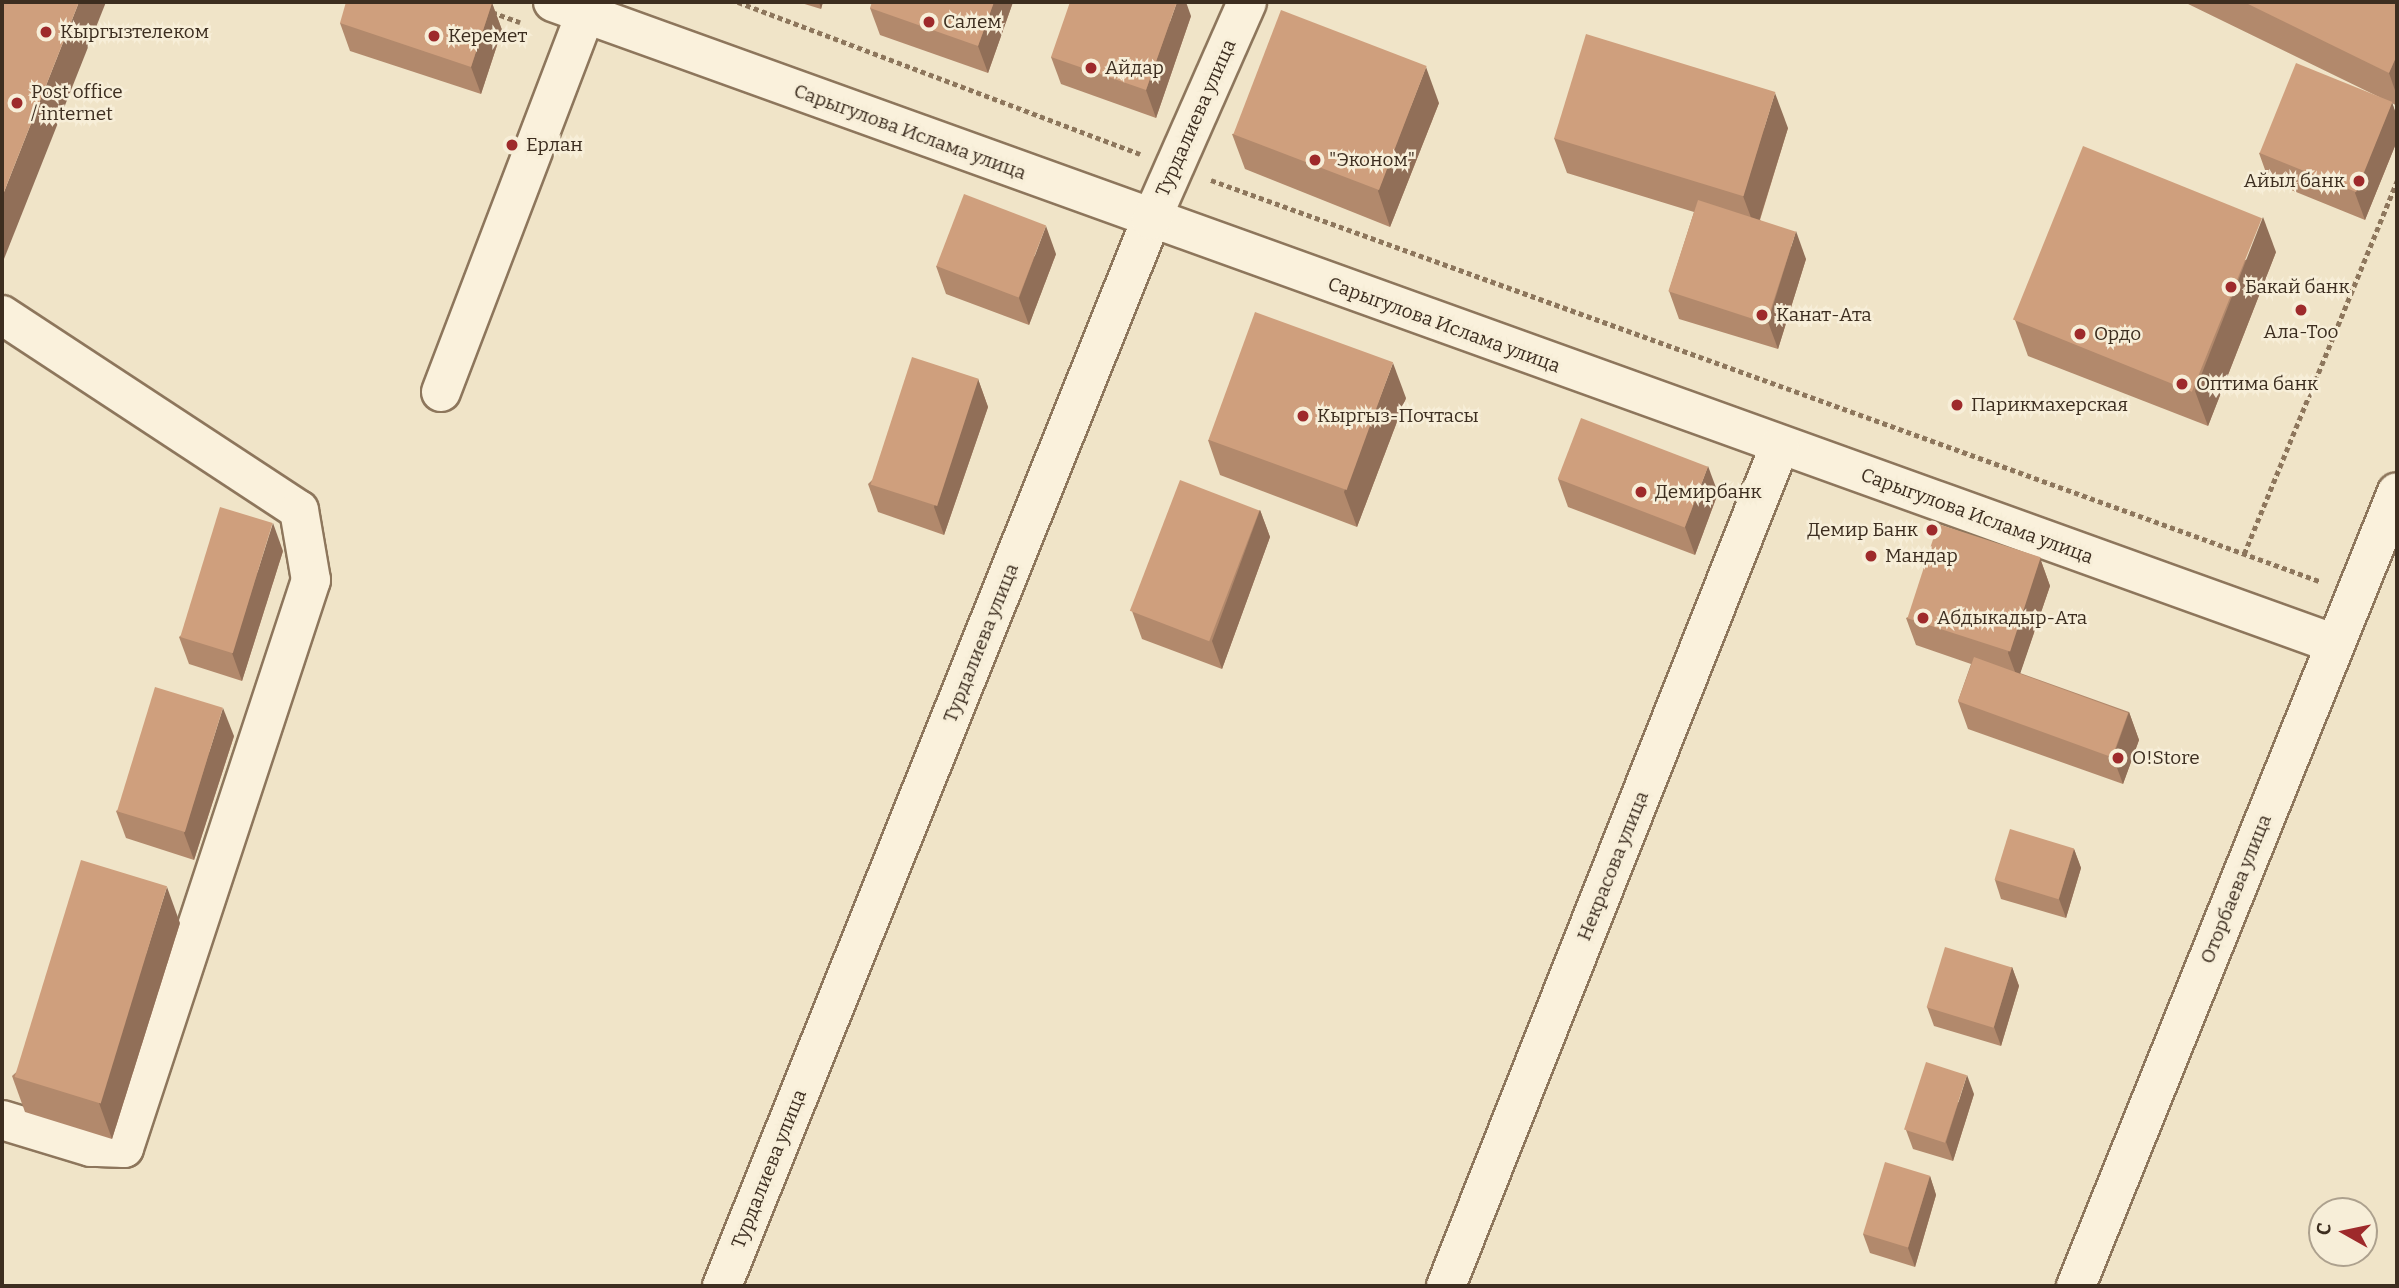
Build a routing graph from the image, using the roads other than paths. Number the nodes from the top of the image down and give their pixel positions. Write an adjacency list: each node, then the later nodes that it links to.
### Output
1 (1247, 2): 3 (street, Турдалиева улица)
2 (569, 8): 3 (street, Сарыгулова Ислама улица); 5 (street)
3 (1152, 220): 6 (street, Сарыгулова Ислама улица); 10 (street, Турдалиева улица)
4 (2, 315): 9 (street)
5 (441, 392)
6 (1780, 445): 8 (street, Сарыгулова Ислама улица); 11 (street, Некрасова улица)
7 (2393, 515): 8 (street, Оторбаева улица)
8 (2335, 644): 12 (street, Оторбаева улица)
9 (2, 1119)
10 (722, 1286)
11 (1446, 1286)
12 (2076, 1286)

